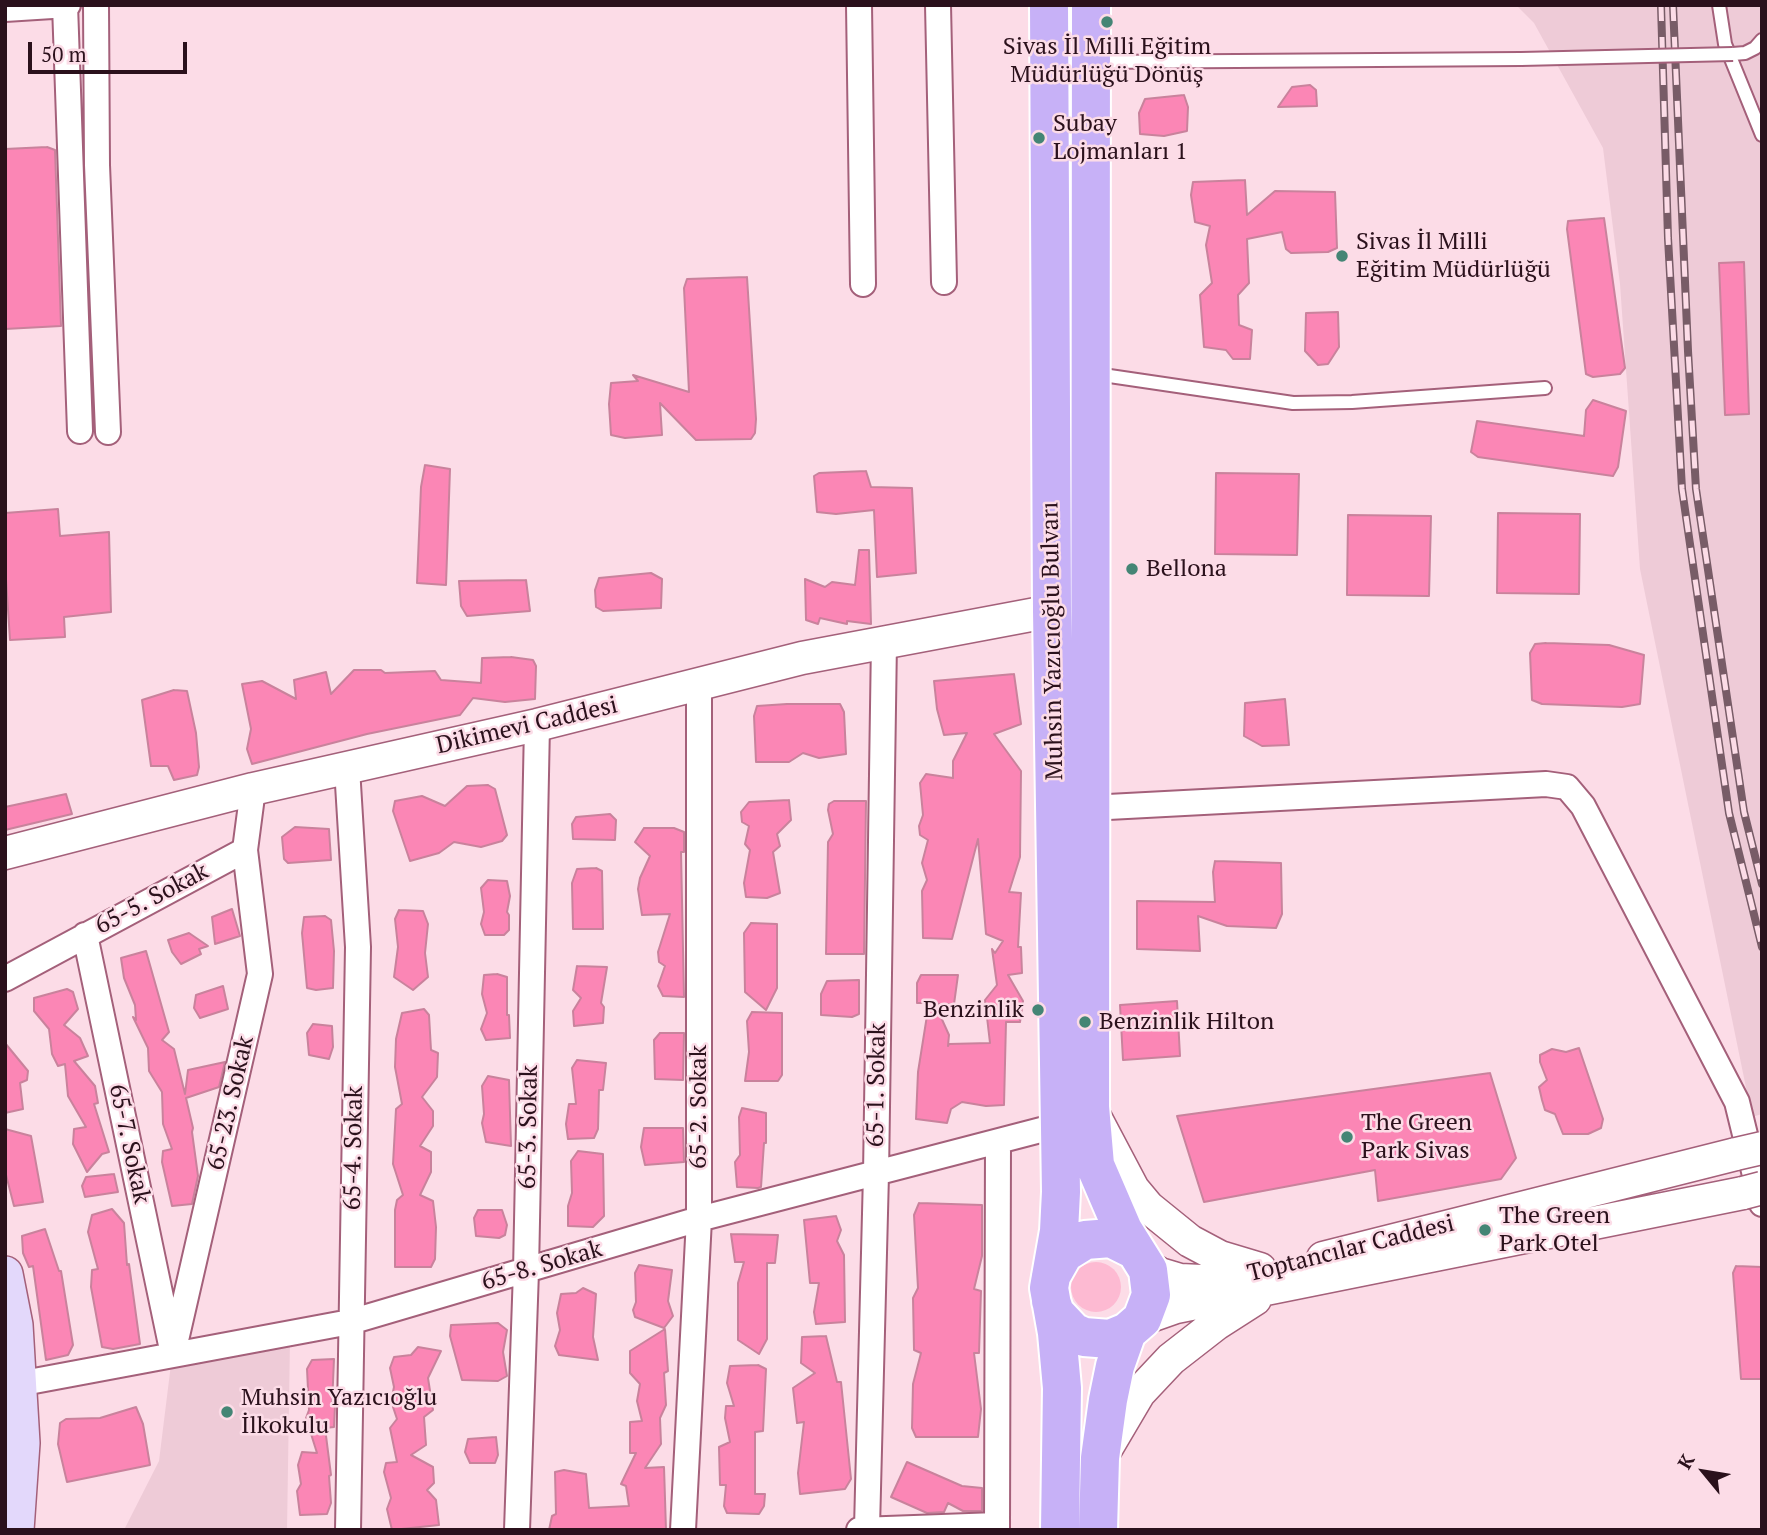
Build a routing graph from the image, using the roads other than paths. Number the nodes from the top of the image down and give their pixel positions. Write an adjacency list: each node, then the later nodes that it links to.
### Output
1 (96, 5): 17 (street)
2 (859, 5): 13 (street)
3 (938, 5): 12 (street)
4 (1049, 5): 18 (main road, Muhsin Yazıcıoğlu Bulvarı)
5 (1091, 5): 10 (main road, Muhsin Yazıcıoğlu Bulvarı)
6 (1719, 5): 11 (lane)
7 (57, 6): 8 (street); 16 (street)
8 (5, 9)
9 (1762, 40): 10 (lane, bridge)
10 (1090, 62): 14 (main road, Muhsin Yazıcıoğlu Bulvarı)
11 (1762, 135)
12 (944, 282)
13 (863, 284)
14 (1089, 373): 15 (lane); 24 (main road, Muhsin Yazıcıoğlu Bulvarı)
15 (1545, 388)
16 (80, 431)
17 (108, 432)
18 (1052, 611): 19 (street, Dikimevi Caddesi); 29 (main road, Muhsin Yazıcıoğlu Bulvarı)
19 (884, 641): 20 (street, Dikimevi Caddesi); 32 (street, 65-1. Sokak)
20 (699, 683): 21 (street, Dikimevi Caddesi); 34 (street, 65-2. Sokak)
21 (537, 725): 22 (street, Dikimevi Caddesi); 36 (street, 65-3. Sokak)
22 (347, 768): 23 (street, Dikimevi Caddesi); 40 (street, 65-4. Sokak)
23 (253, 789): 25 (street); 26 (street, Dikimevi Caddesi)
24 (1089, 808): 29 (main road, Muhsin Yazıcıoğlu Bulvarı); 33 (street)
25 (245, 850): 27 (street, 65-5. Sokak); 42 (street, 65-23. Sokak)
26 (5, 853)
27 (85, 935): 28 (street, 65-5. Sokak); 42 (street, 65-7. Sokak)
28 (5, 979)
29 (1075, 1116): 30 (street, 65-8. Sokak); 35 (main road, Muhsin Yazıcıoğlu Bulvarı); 38 (street); 39 (main road, Muhsin Yazıcıoğlu Bulvarı)
30 (998, 1143): 32 (street, 65-8. Sokak); 45 (street)
31 (1749, 1151): 38 (street, Toptancılar Caddesi)
32 (876, 1174): 34 (street, 65-8. Sokak); 46 (street, 65-1. Sokak)
33 (1755, 1195): 38 (street, Toptancılar Caddesi)
34 (699, 1219): 36 (street, 65-8. Sokak); 50 (street, 65-2. Sokak)
35 (1139, 1257): 38 (street, Toptancılar Caddesi); 39 (main road); 41 (main road, Muhsin Yazıcıoğlu Bulvarı)
36 (526, 1271): 40 (street, 65-8. Sokak); 49 (street, 65-3. Sokak)
37 (5, 1274): 43 (main road)
38 (1275, 1279): 41 (street, Toptancılar Caddesi); 44 (street)
39 (1051, 1288): 41 (main road); 51 (main road, Muhsin Yazıcıoğlu Bulvarı)
40 (350, 1322): 42 (street, 65-8. Sokak); 48 (street, 65-4. Sokak)
41 (1134, 1326): 44 (main road, Muhsin Yazıcıoğlu Bulvarı)
42 (173, 1353): 43 (street, 65-8. Sokak)
43 (19, 1384): 47 (main road)
44 (1100, 1458): 52 (main road, Muhsin Yazıcıoğlu Bulvarı)
45 (997, 1527): 46 (street)
46 (863, 1529)
47 (16, 1530)
48 (348, 1530)
49 (517, 1530)
50 (683, 1530)
51 (1060, 1530)
52 (1098, 1530)

